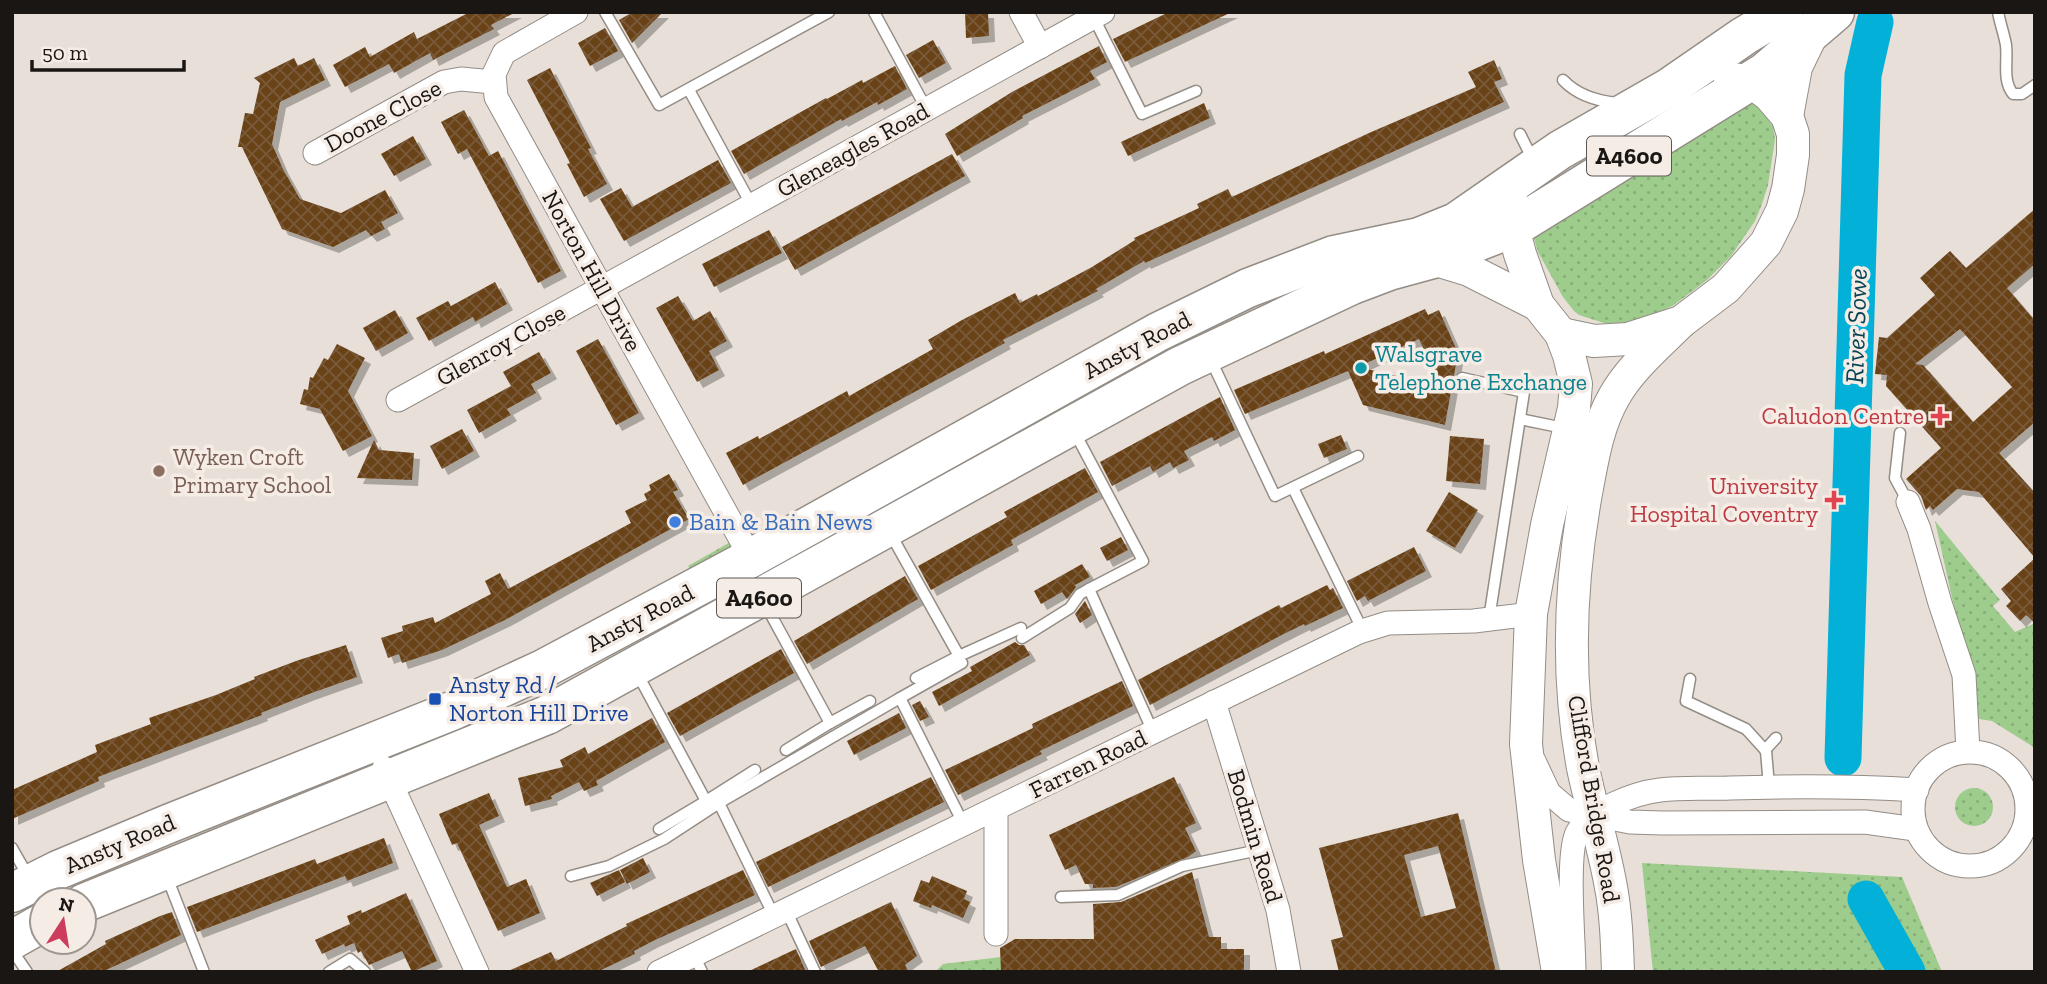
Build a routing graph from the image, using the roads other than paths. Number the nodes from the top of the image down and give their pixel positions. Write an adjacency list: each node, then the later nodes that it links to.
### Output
1 (576, 12): 13 (street)
2 (605, 12): 15 (lane)
3 (829, 12): 15 (lane)
4 (874, 12): 18 (lane)
5 (1021, 12): 10 (street)
6 (1998, 12): 14 (lane)
7 (1098, 15): 10 (street, Gleneagles Road); 16 (lane)
8 (1811, 19): 9 (highway, A4600); 12 (highway, A4600); 19 (main road)
9 (1754, 24): 17 (highway, A4600)
10 (1040, 47): 18 (street, Gleneagles Road)
11 (1563, 80): 17 (lane)
12 (1750, 81): 17 (main road); 19 (main road); 23 (highway, A4600)
13 (493, 82): 20 (street, Doone Close); 25 (street, Norton Hill Drive)
14 (2035, 85)
15 (689, 90): 22 (lane)
16 (1196, 91)
17 (1656, 95): 21 (highway, A4600)
18 (927, 110): 22 (street, Gleneagles Road)
19 (1787, 116): 27 (main road)
20 (315, 153)
21 (1522, 161): 23 (main road); 41 (highway, Ansty Road / A4600)
22 (752, 206): 25 (street, Gleneagles Road)
23 (1513, 228): 24 (highway, A4600); 26 (main road)
24 (1427, 261): 26 (main road); 29 (highway, Ansty Road / A4600)
25 (603, 288): 31 (street, Glenroy Close); 41 (street, Norton Hill Drive)
26 (1538, 305): 28 (main road, Clifford Bridge Road)
27 (1681, 322): 28 (main road); 70 (main road, Clifford Bridge Road)
28 (1561, 334): 44 (main road, Clifford Bridge Road)
29 (1207, 353): 33 (highway, Ansty Road / A4600); 37 (lane)
30 (1462, 378): 32 (lane)
31 (398, 400)
32 (1520, 419): 34 (lane); 45 (lane)
33 (1071, 425): 39 (highway, Ansty Road / A4600); 42 (lane)
34 (1554, 426)
35 (1900, 433): 38 (lane)
36 (1358, 456): 37 (lane)
37 (1293, 488): 46 (lane)
38 (1908, 502): 61 (street)
39 (930, 503): 40 (highway, Ansty Road / A4600); 41 (highway)
40 (887, 527): 43 (highway, Ansty Road / A4600); 47 (lane)
41 (751, 558): 57 (highway, Ansty Road / A4600)
42 (1089, 589): 47 (lane); 55 (lane)
43 (761, 597): 48 (highway, Ansty Road / A4600); 54 (lane)
44 (1531, 614): 45 (street, Farren Road); 58 (main road, Clifford Bridge Road)
45 (1489, 620): 46 (street, Farren Road)
46 (1363, 631): 53 (street, Farren Road)
47 (960, 659): 49 (lane); 51 (lane)
48 (634, 667): 63 (highway, Ansty Road / A4600); 67 (lane)
49 (916, 678)
50 (1690, 679): 60 (lane)
51 (900, 698): 68 (lane); 72 (lane)
52 (870, 701): 54 (lane)
53 (1214, 702): 55 (street, Farren Road); 76 (street, Bodmin Road)
54 (830, 723): 59 (lane)
55 (1153, 732): 69 (street, Farren Road)
56 (1776, 738): 60 (lane)
57 (373, 743): 63 (street); 79 (highway, Ansty Road / A4600)
58 (1526, 744): 70 (street); 96 (main road, Clifford Bridge Road)
59 (786, 750)
60 (1765, 750): 64 (lane)
61 (1968, 751): 65 (street); 66 (street)
62 (755, 770): 67 (lane)
63 (389, 780): 77 (highway, Ansty Road / A4600); 92 (street)
64 (1769, 786): 65 (street); 70 (street)
65 (1917, 790): 74 (street)
66 (2031, 794): 71 (street)
67 (706, 801): 73 (lane)
68 (719, 803): 78 (lane); 82 (lane)
69 (996, 809): 72 (street, Farren Road); 84 (street)
70 (1594, 815): 74 (street); 97 (street); 98 (main road, Clifford Bridge Road)
71 (2031, 818): 74 (street)
72 (964, 825): 82 (street, Farren Road)
73 (659, 829)
74 (1915, 829)
75 (12, 848): 79 (lane)
76 (1259, 850): 81 (lane); 95 (street, Bodmin Road)
77 (164, 871): 80 (highway, Ansty Road / A4600); 89 (lane)
78 (571, 876)
79 (22, 888)
80 (98, 897)
81 (1061, 897)
82 (780, 913): 87 (street, Farren Road); 94 (lane)
83 (28, 931): 85 (highway)
84 (996, 934)
85 (12, 940)
86 (12, 950): 88 (lane)
87 (698, 963): 93 (street, Farren Road)
88 (27, 972)
89 (204, 972)
90 (329, 972): 91 (lane)
91 (365, 972)
92 (477, 972)
93 (659, 972)
94 (816, 972)
95 (1289, 972)
96 (1558, 972)
97 (1574, 972)
98 (1618, 972)

